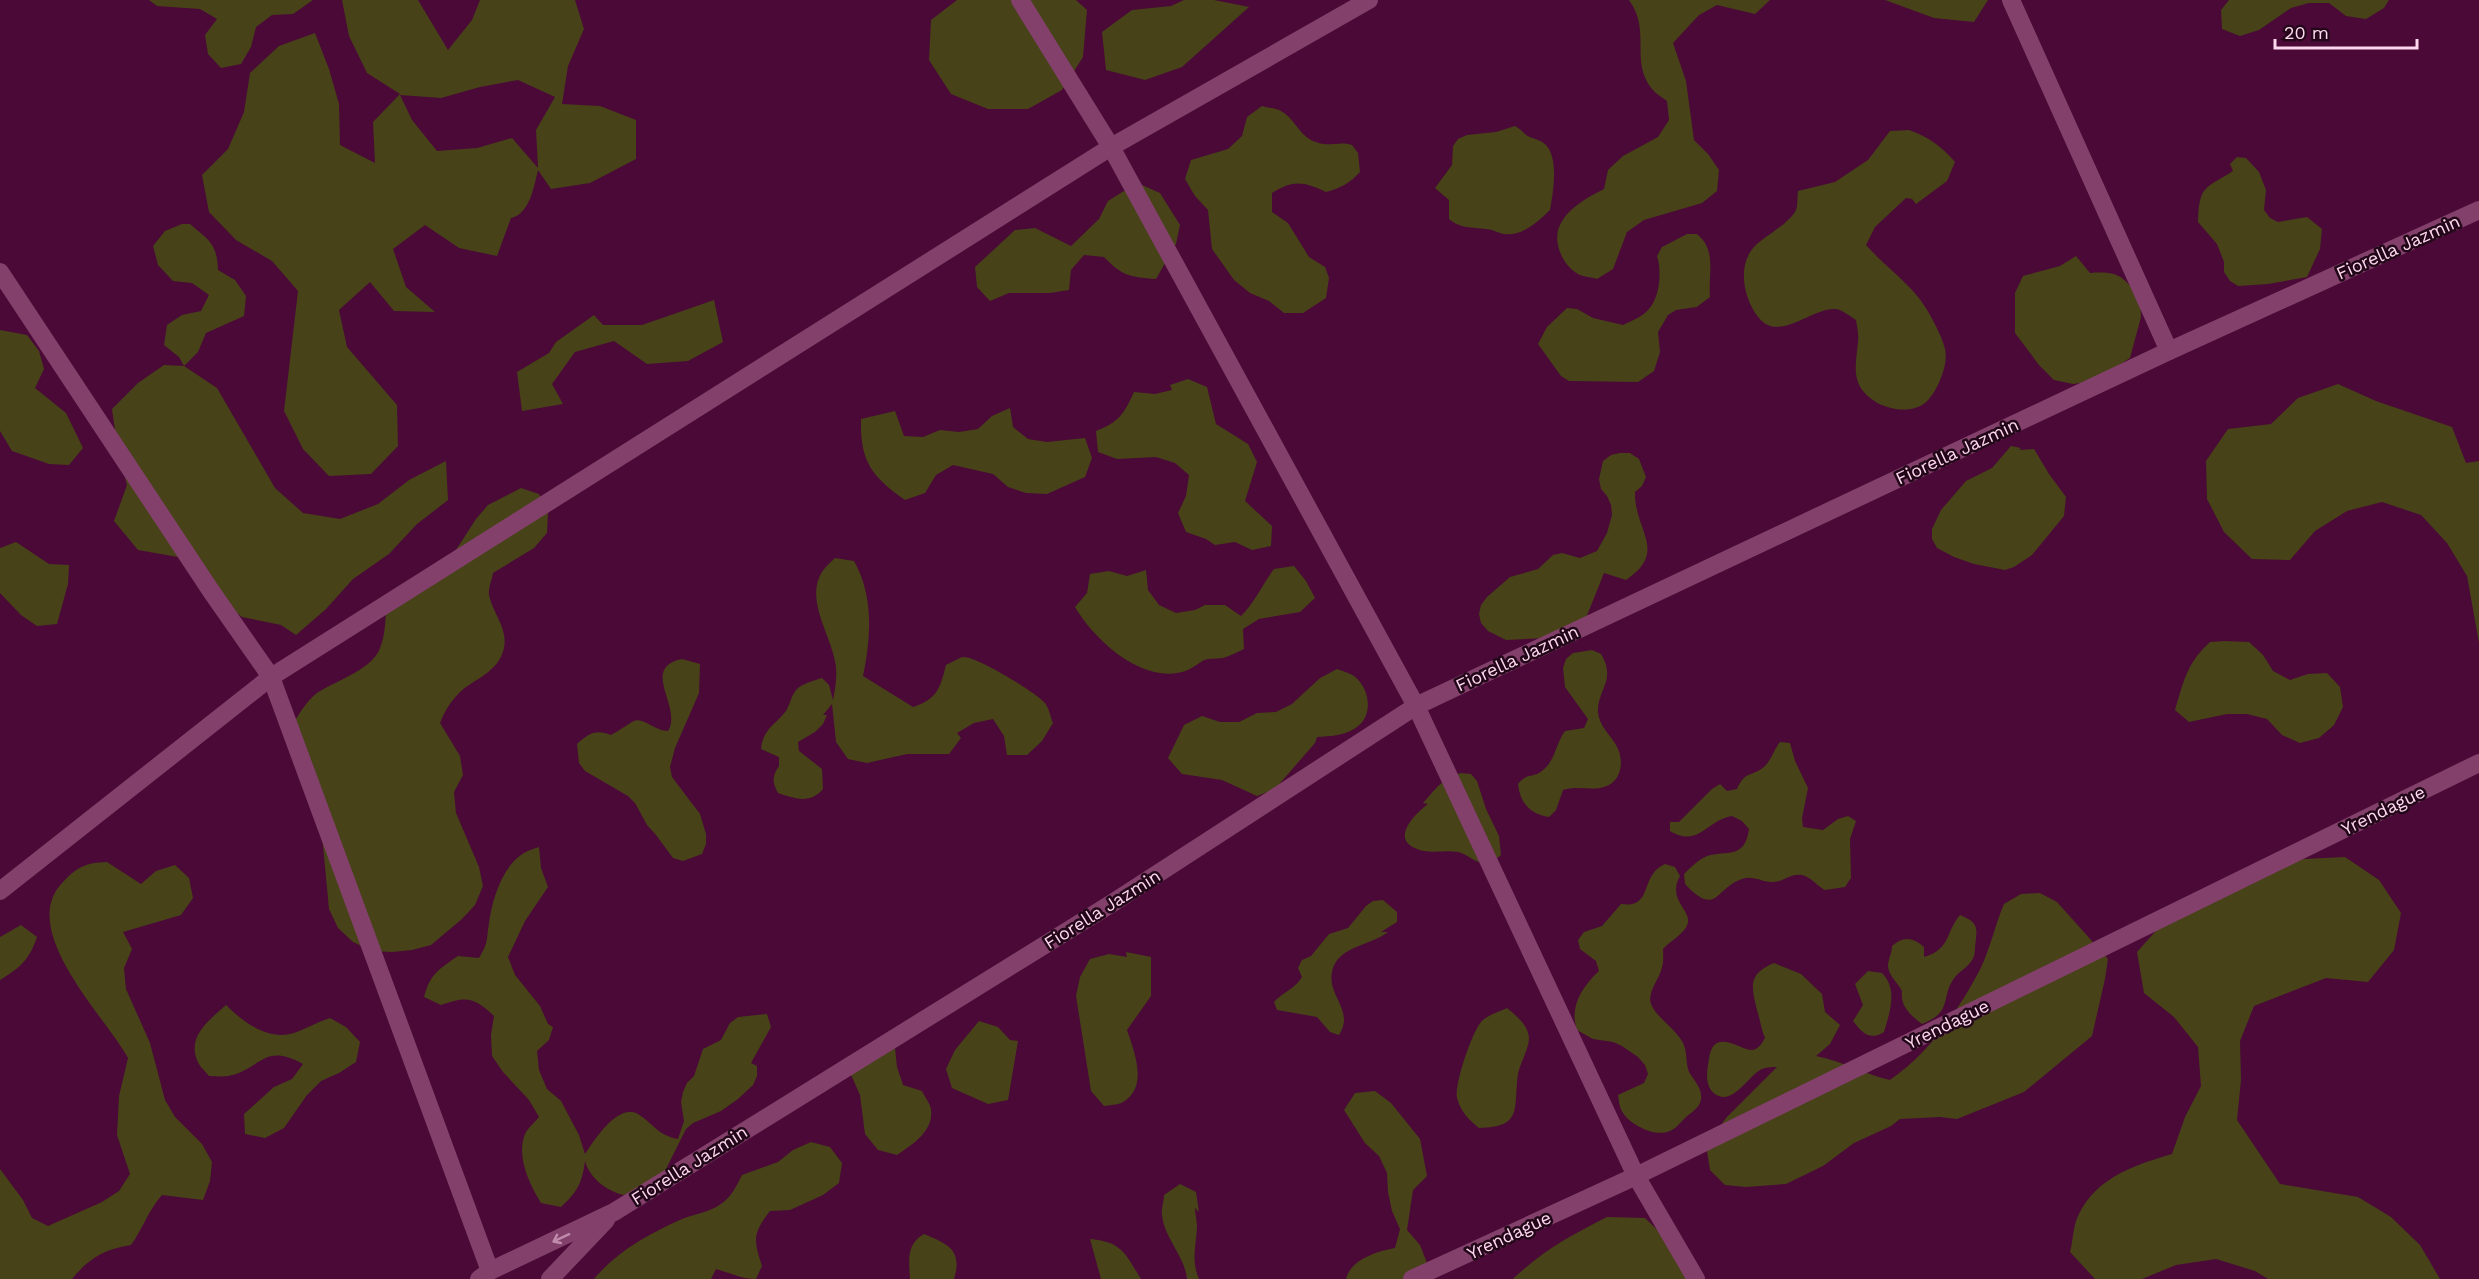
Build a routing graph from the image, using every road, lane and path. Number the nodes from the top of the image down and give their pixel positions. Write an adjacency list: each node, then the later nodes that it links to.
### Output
1 (1020, 0): 4 (street)
2 (1369, 0): 4 (street)
3 (2011, 0): 7 (street)
4 (1111, 147): 8 (street); 9 (street)
5 (2479, 210): 7 (street, Fiorella Jazmin)
6 (0, 272): 8 (street)
7 (2169, 351): 9 (street, Fiorella Jazmin)
8 (271, 677): 11 (street); 14 (street)
9 (1416, 706): 12 (street); 13 (street, Fiorella Jazmin)
10 (2479, 763): 12 (street, Yrendague)
11 (0, 891)
12 (1636, 1176): 16 (street, Yrendague); 17 (street)
13 (614, 1212): 14 (street, Fiorella Jazmin, one-way to 14); 15 (street, Fiorella Jazmin)
14 (484, 1275)
15 (550, 1279)
16 (1412, 1279)
17 (1696, 1279)

